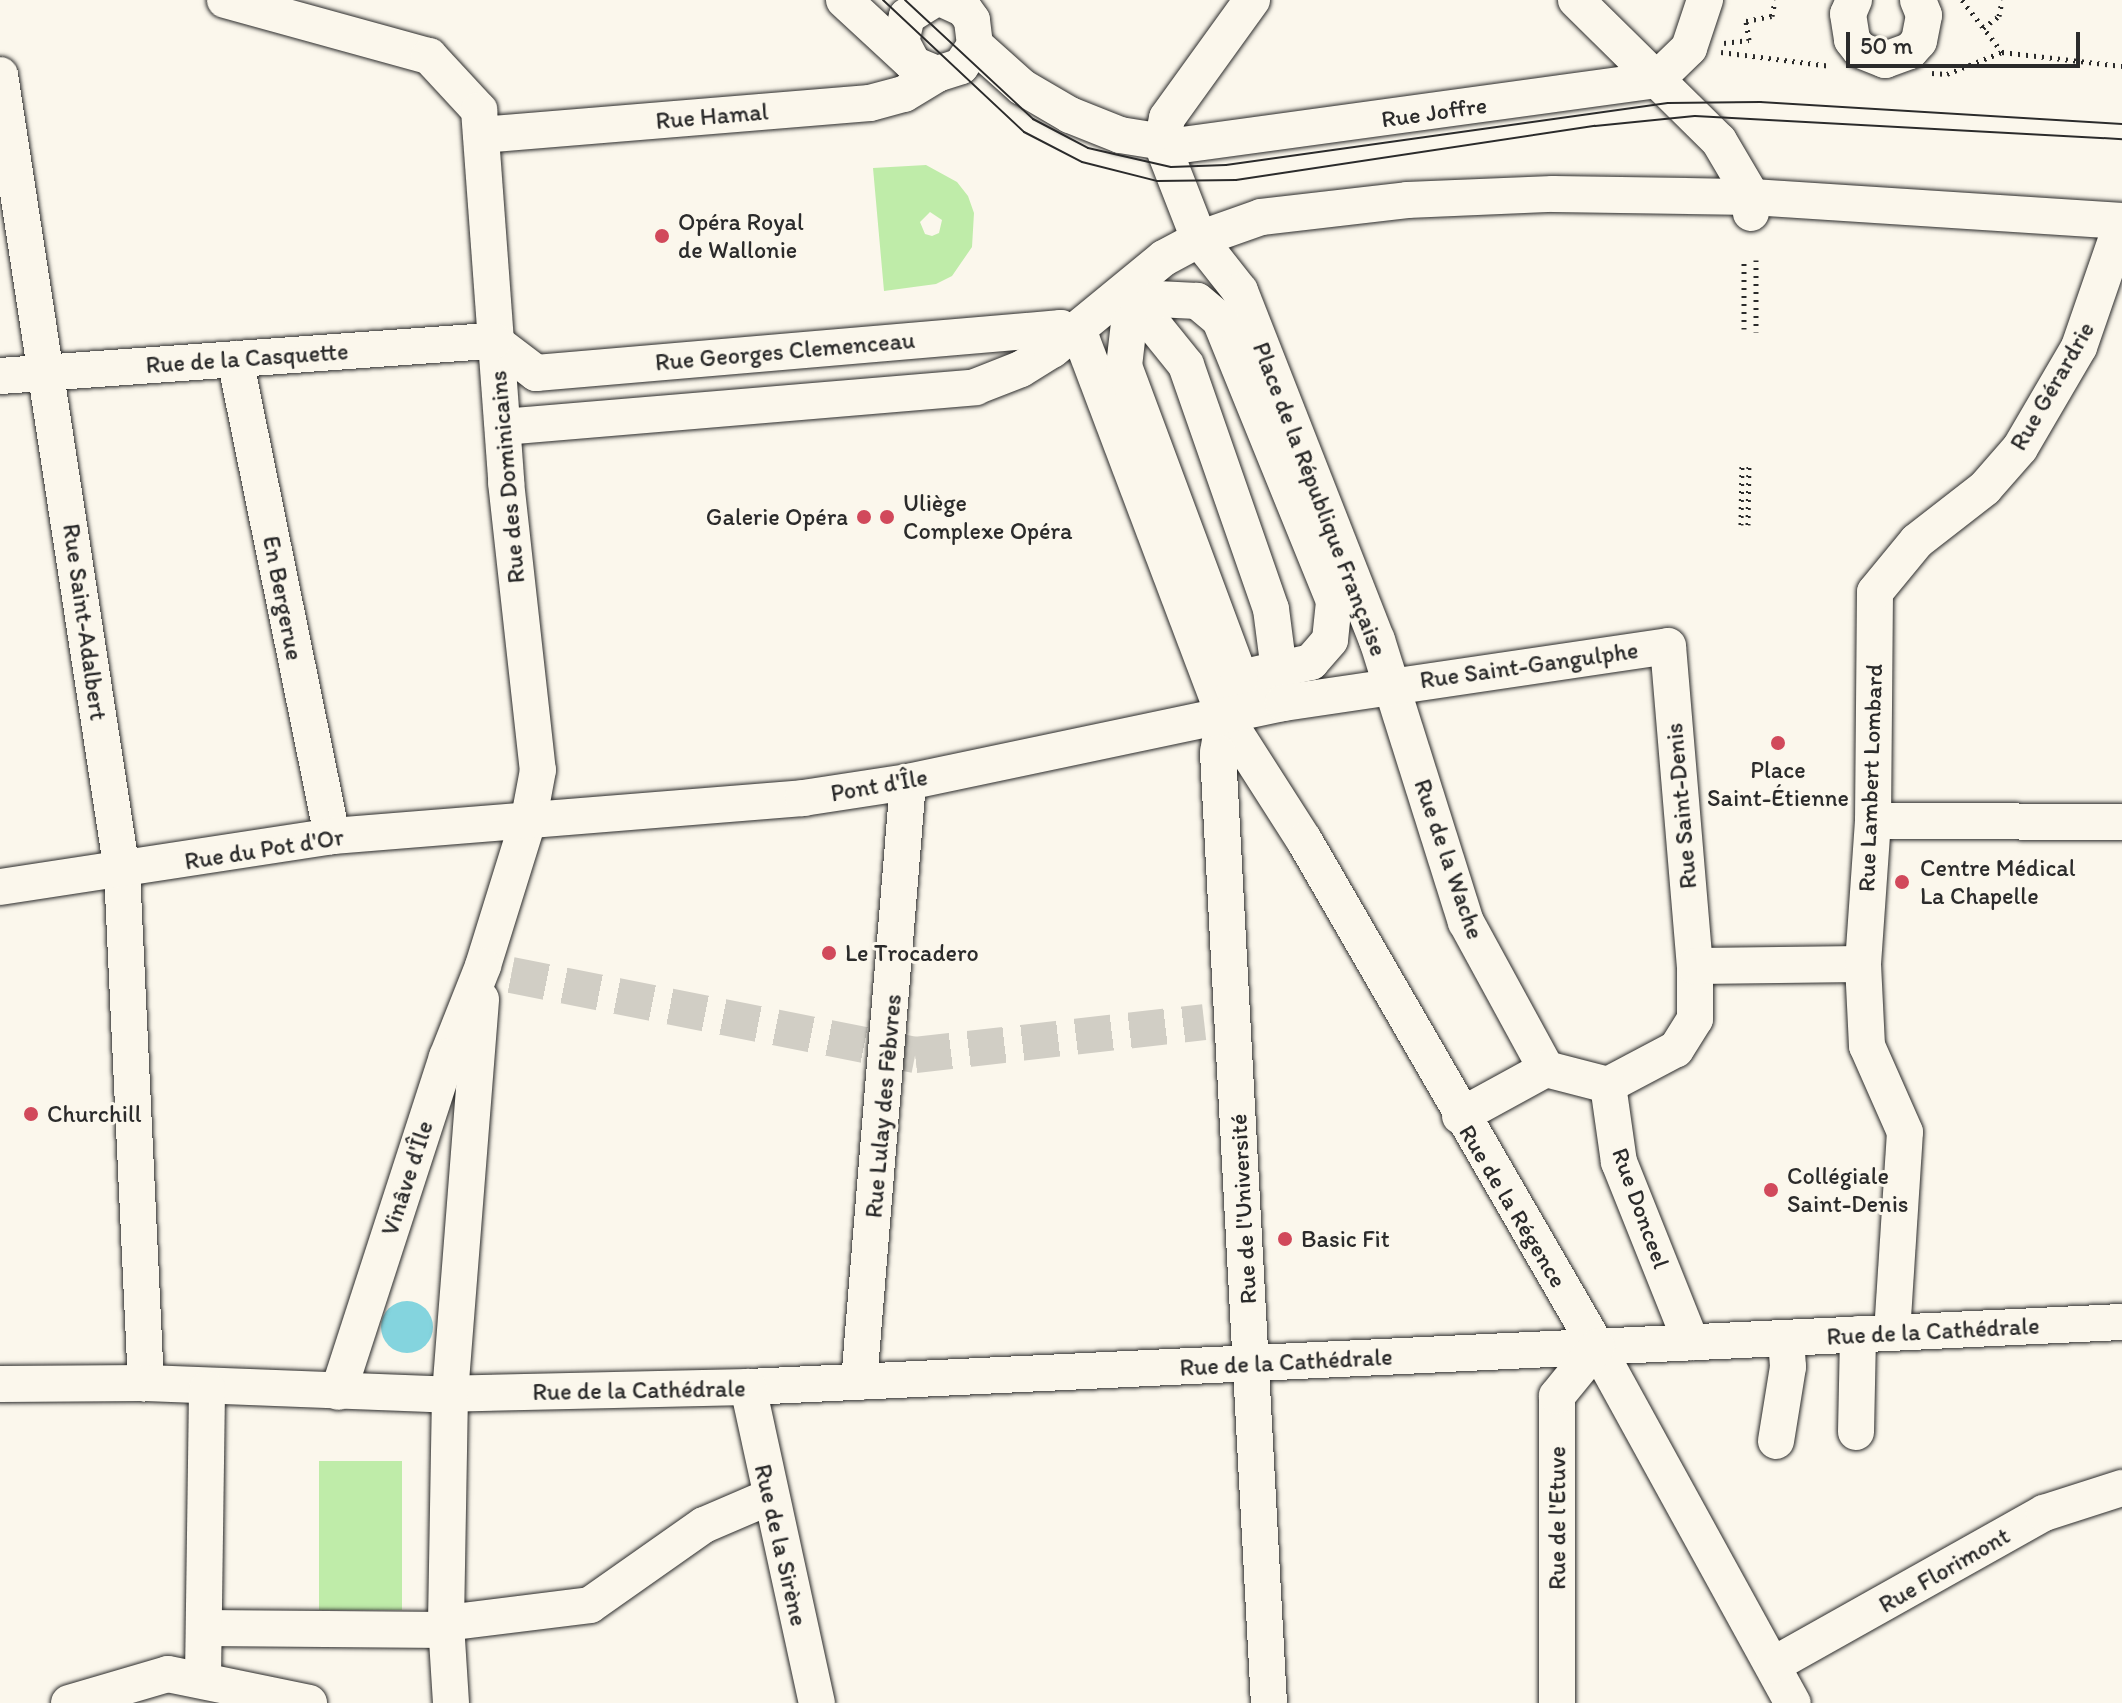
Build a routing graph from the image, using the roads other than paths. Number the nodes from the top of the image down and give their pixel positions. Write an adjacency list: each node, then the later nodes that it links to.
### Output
1 (225, 0): 14 (street, Rue des Dominicains)
2 (844, 0): 10 (street)
3 (1252, 0): 13 (street)
4 (1576, 0): 12 (street)
5 (1705, 0): 12 (street)
6 (1854, 0): 7 (street)
7 (1918, 0)
8 (954, 2): 9 (street); 10 (street)
9 (975, 45): 10 (street); 13 (street, Rue Joffre)
10 (925, 69): 14 (street, Rue Hamal)
11 (0, 75): 15 (street, Rue Saint-Adalbert)
12 (1656, 80): 13 (street, Rue Joffre); 16 (street)
13 (1165, 131): 18 (street, Place de la République Française)
14 (481, 135): 23 (street, Rue des Dominicains)
15 (7, 138): 26 (street, Rue Saint-Adalbert)
16 (1752, 205): 17 (street); 18 (street)
17 (2122, 222): 29 (street, Rue Gérardrie)
18 (1199, 239): 19 (street, Place de la République Française); 20 (street)
19 (1240, 291): 21 (street); 34 (street, Place de la République Française)
20 (1132, 298): 21 (street); 22 (street); 25 (street); 31 (street)
21 (1220, 320): 25 (street); 35 (street)
22 (1078, 336): 23 (street, Rue Georges Clemenceau); 28 (street); 31 (street)
23 (494, 341): 24 (street, Rue de la Casquette); 28 (street, Rue des Dominicains)
24 (235, 359): 26 (street, Rue de la Casquette); 41 (street, En Bergerue)
25 (1186, 365): 30 (street)
26 (48, 372): 27 (street, Rue de la Casquette); 42 (street, Rue Saint-Adalbert)
27 (0, 376)
28 (503, 427): 38 (street, Rue des Dominicains)
29 (1875, 592): 39 (street, Rue Lambert Lombard)
30 (1271, 609): 31 (street); 35 (street)
31 (1210, 639): 33 (street); 36 (street)
32 (1668, 646): 34 (street, Rue Saint-Gangulphe); 44 (street, Rue Saint-Denis)
33 (1240, 678): 35 (street); 36 (street)
34 (1390, 685): 35 (street, Place de la République Française); 47 (street, Rue de la Wache)
35 (1280, 687): 36 (street, Place de la République Française)
36 (1224, 715): 37 (street, Pont d'Île); 49 (street, Rue de la Régence); 55 (street, Rue de l'Université)
37 (908, 782): 38 (street, Pont d'Île); 56 (street, Rue Lulay des Fèbvres)
38 (529, 818): 41 (street, Rue du Pot d'Or); 45 (street, Vinâve d'Île)
39 (1873, 821): 40 (street); 46 (street, Rue Lambert Lombard)
40 (2122, 822)
41 (332, 836): 42 (street, Rue du Pot d'Or)
42 (122, 871): 43 (street, Rue du Pot d'Or); 57 (street, Rue Saint-Adalbert)
43 (0, 887)
44 (1695, 966): 46 (street); 48 (street, Rue Saint-Denis)
45 (497, 970): 60 (street, Vinâve d'Île); 61 (street, Vinâve d'Île)
46 (1870, 986): 51 (street, Rue Lambert Lombard)
47 (1546, 1069): 48 (street); 49 (street)
48 (1608, 1085): 53 (street, Rue Donceel)
49 (1460, 1116): 54 (street, Rue de la Régence)
50 (2122, 1322): 51 (street, Rue de la Cathédrale)
51 (1875, 1334): 52 (street, Rue de la Cathédrale); 63 (street)
52 (1786, 1338): 53 (street, Rue de la Cathédrale); 64 (street)
53 (1691, 1342): 54 (street, Rue de la Cathédrale)
54 (1597, 1347): 55 (street, Rue de la Cathédrale); 70 (street, Rue de la Régence); 77 (street, Rue de l'Etuve)
55 (1250, 1364): 56 (street, Rue de la Cathédrale); 76 (street, Rue de l'Université)
56 (859, 1382): 62 (street, Rue de la Cathédrale)
57 (146, 1383): 58 (street, Rue de la Cathédrale); 59 (street, Rue de la Cathédrale)
58 (0, 1384)
59 (207, 1389): 60 (street, Rue de la Cathédrale); 68 (street)
60 (338, 1392): 61 (street, Rue de la Cathédrale)
61 (450, 1394): 62 (street, Rue de la Cathédrale); 67 (street, Vinâve d'Île)
62 (751, 1404): 66 (street, Rue de la Sirène)
63 (1856, 1432)
64 (1776, 1441)
65 (2122, 1488): 70 (street, Rue Florimont)
66 (769, 1497): 67 (street); 75 (street, Rue de la Sirène)
67 (451, 1624): 68 (street); 74 (street, Vinâve d'Île)
68 (204, 1628): 71 (street)
69 (312, 1650): 71 (street)
70 (1773, 1665): 78 (street, Rue de la Régence)
71 (203, 1677): 72 (street); 73 (street)
72 (69, 1703)
73 (309, 1703)
74 (451, 1703)
75 (817, 1703)
76 (1269, 1703)
77 (1557, 1703)
78 (1793, 1703)

